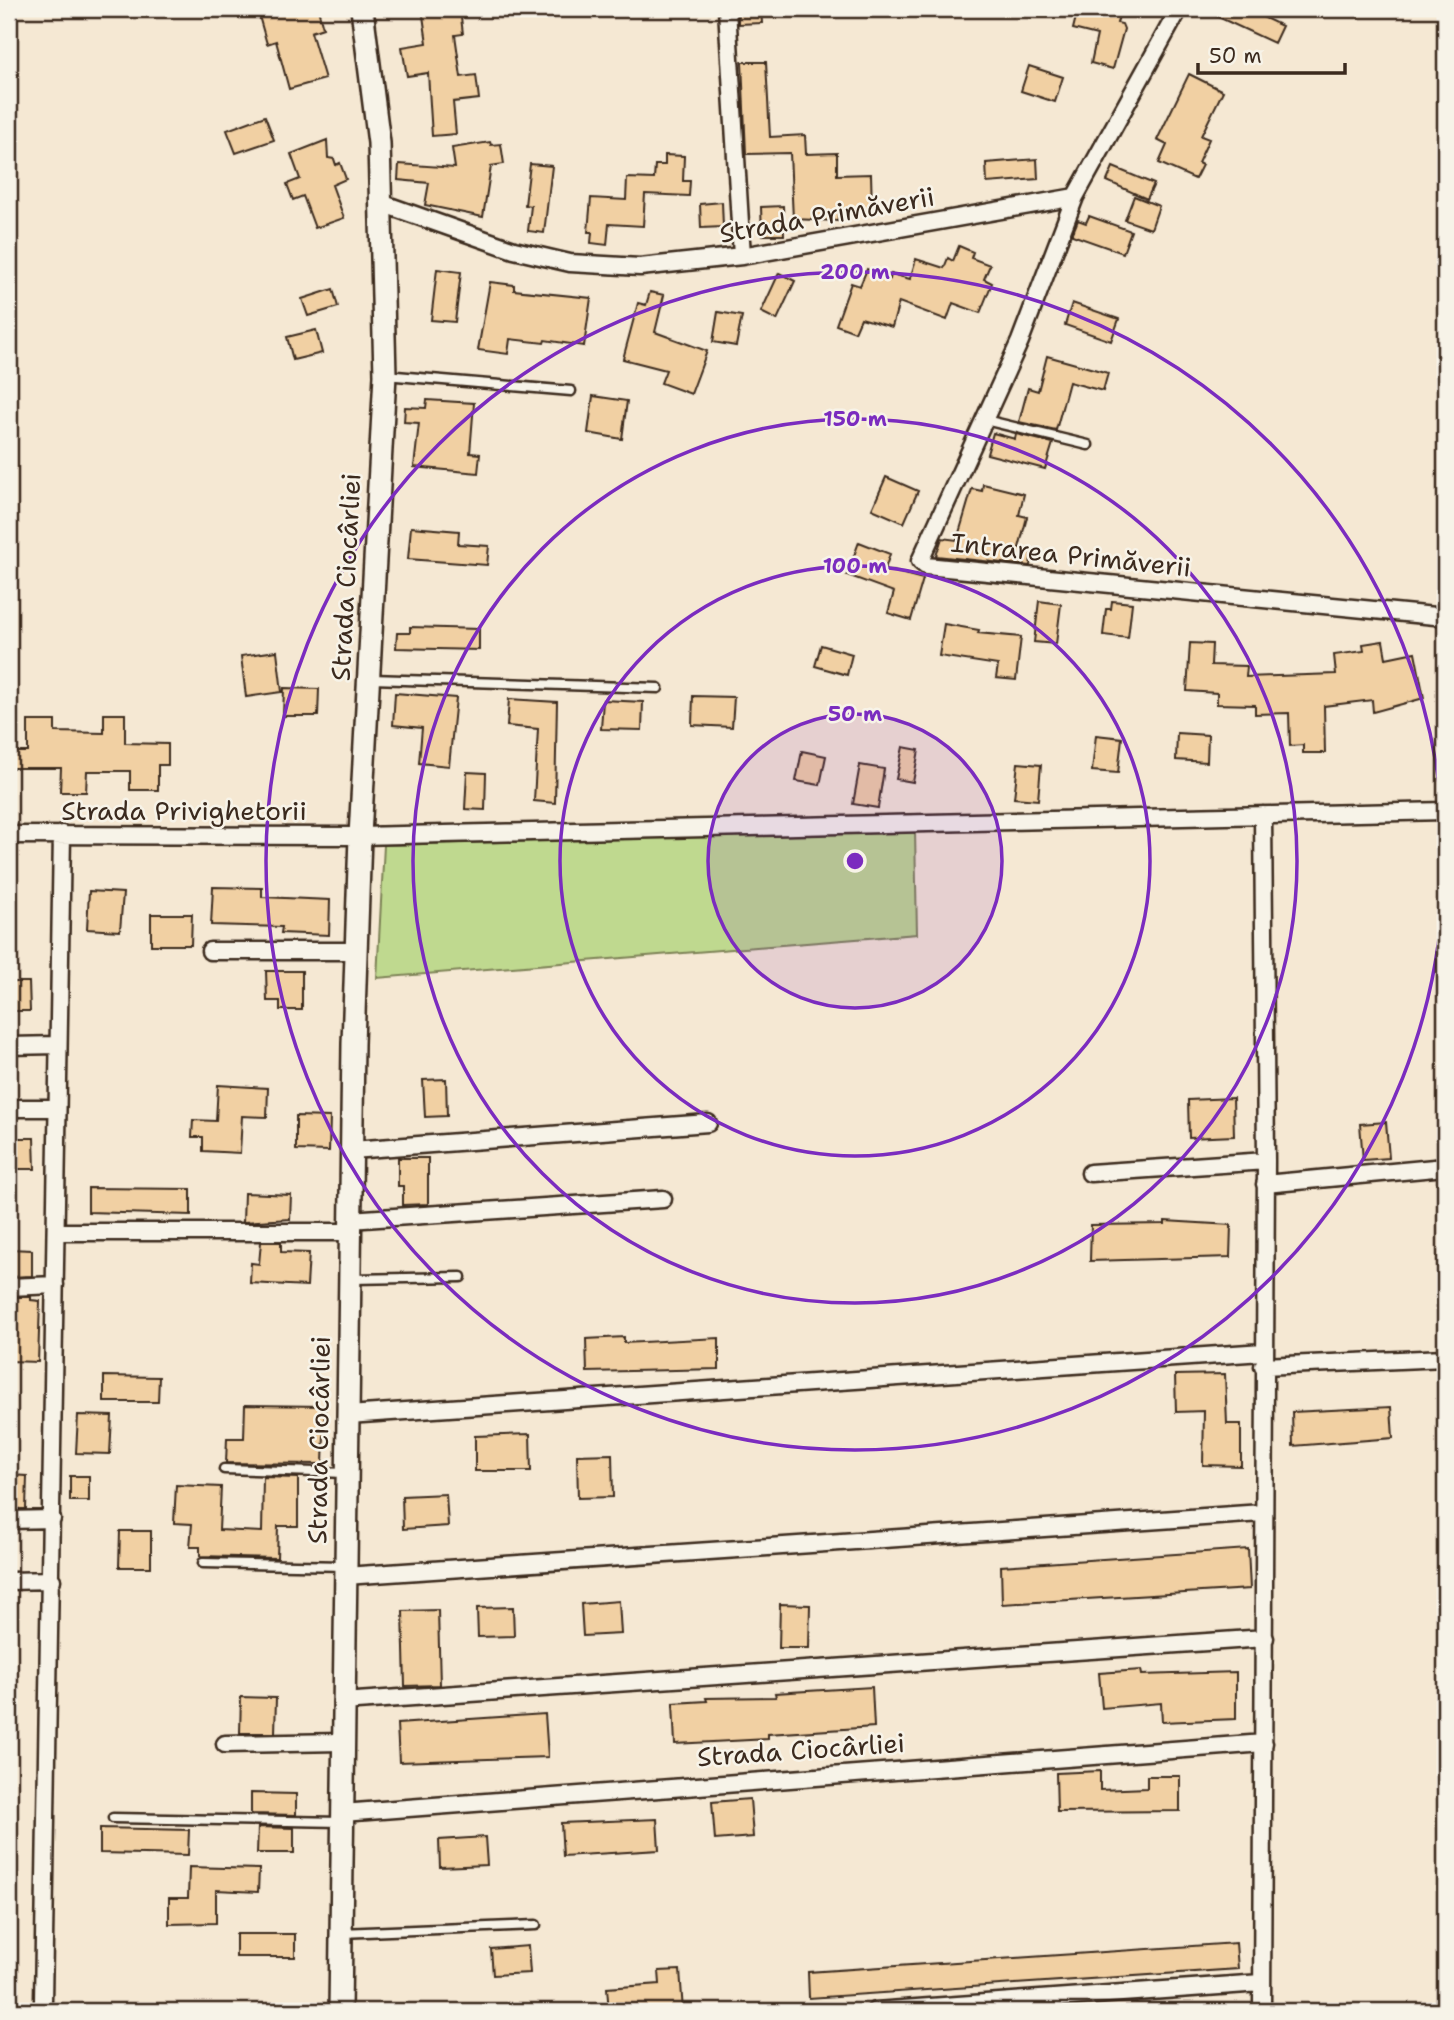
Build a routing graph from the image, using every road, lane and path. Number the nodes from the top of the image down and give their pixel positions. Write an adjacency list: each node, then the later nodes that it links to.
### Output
1 (362, 9): 5 (street, Strada Ciocârliei)
2 (727, 9): 6 (street)
3 (1179, 9): 4 (street)
4 (1074, 197): 6 (street, Strada Primăverii); 9 (street, Intrarea Primăverii)
5 (381, 203): 6 (street, Strada Primăverii); 7 (street, Strada Ciocârliei)
6 (742, 256)
7 (385, 375): 8 (lane); 12 (street, Strada Ciocârliei)
8 (571, 391)
9 (985, 420): 10 (lane); 11 (street, Intrarea Primăverii)
10 (1088, 445)
11 (1445, 617)
12 (368, 679): 13 (lane); 18 (street, Strada Ciocârliei)
13 (658, 688)
14 (1445, 811): 15 (street, Strada Privighetorii)
15 (1263, 815): 18 (street, Strada Privighetorii); 27 (street)
16 (62, 834): 17 (street, Strada Privighetorii); 18 (street, Strada Privighetorii); 21 (street)
17 (9, 835)
18 (360, 836): 20 (street, Strada Ciocârliei)
19 (210, 951): 20 (street)
20 (356, 951): 26 (street, Strada Ciocârliei)
21 (58, 1045): 22 (street); 24 (street)
22 (9, 1046)
23 (9, 1108): 24 (street)
24 (57, 1108): 33 (street)
25 (708, 1123): 26 (street)
26 (352, 1150): 32 (street, Strada Ciocârliei)
27 (1266, 1161): 29 (street); 30 (street)
28 (1445, 1167): 30 (street)
29 (1090, 1172)
30 (1265, 1184): 39 (street)
31 (663, 1199): 32 (street)
32 (349, 1226): 33 (street); 35 (street, Strada Ciocârliei)
33 (56, 1232): 36 (street)
34 (461, 1277): 35 (lane)
35 (349, 1279): 40 (street, Strada Ciocârliei)
36 (55, 1285): 37 (street); 44 (street)
37 (9, 1287)
38 (1445, 1358): 39 (street)
39 (1263, 1359): 40 (street); 43 (street)
40 (348, 1415): 42 (street, Strada Ciocârliei)
41 (224, 1469): 42 (lane)
42 (347, 1473): 47 (street, Strada Ciocârliei)
43 (1262, 1513): 47 (street); 50 (street)
44 (52, 1519): 45 (street); 48 (street)
45 (9, 1520)
46 (203, 1563): 47 (lane)
47 (345, 1571): 51 (street, Strada Ciocârliei)
48 (52, 1580): 49 (street); 60 (street)
49 (9, 1581)
50 (1265, 1639): 51 (street); 53 (street)
51 (342, 1702): 52 (street, Strada Ciocârliei)
52 (342, 1742): 54 (street); 56 (street, Strada Ciocârliei)
53 (1264, 1743): 56 (street, Strada Ciocârliei); 59 (street)
54 (225, 1744)
55 (113, 1818): 56 (lane)
56 (342, 1818): 58 (street, Strada Ciocârliei)
57 (536, 1925): 58 (lane)
58 (341, 1933): 61 (street, Strada Ciocârliei)
59 (1261, 1983): 62 (street); 63 (street)
60 (43, 2002)
61 (341, 2011)
62 (875, 2011)
63 (1262, 2011)

